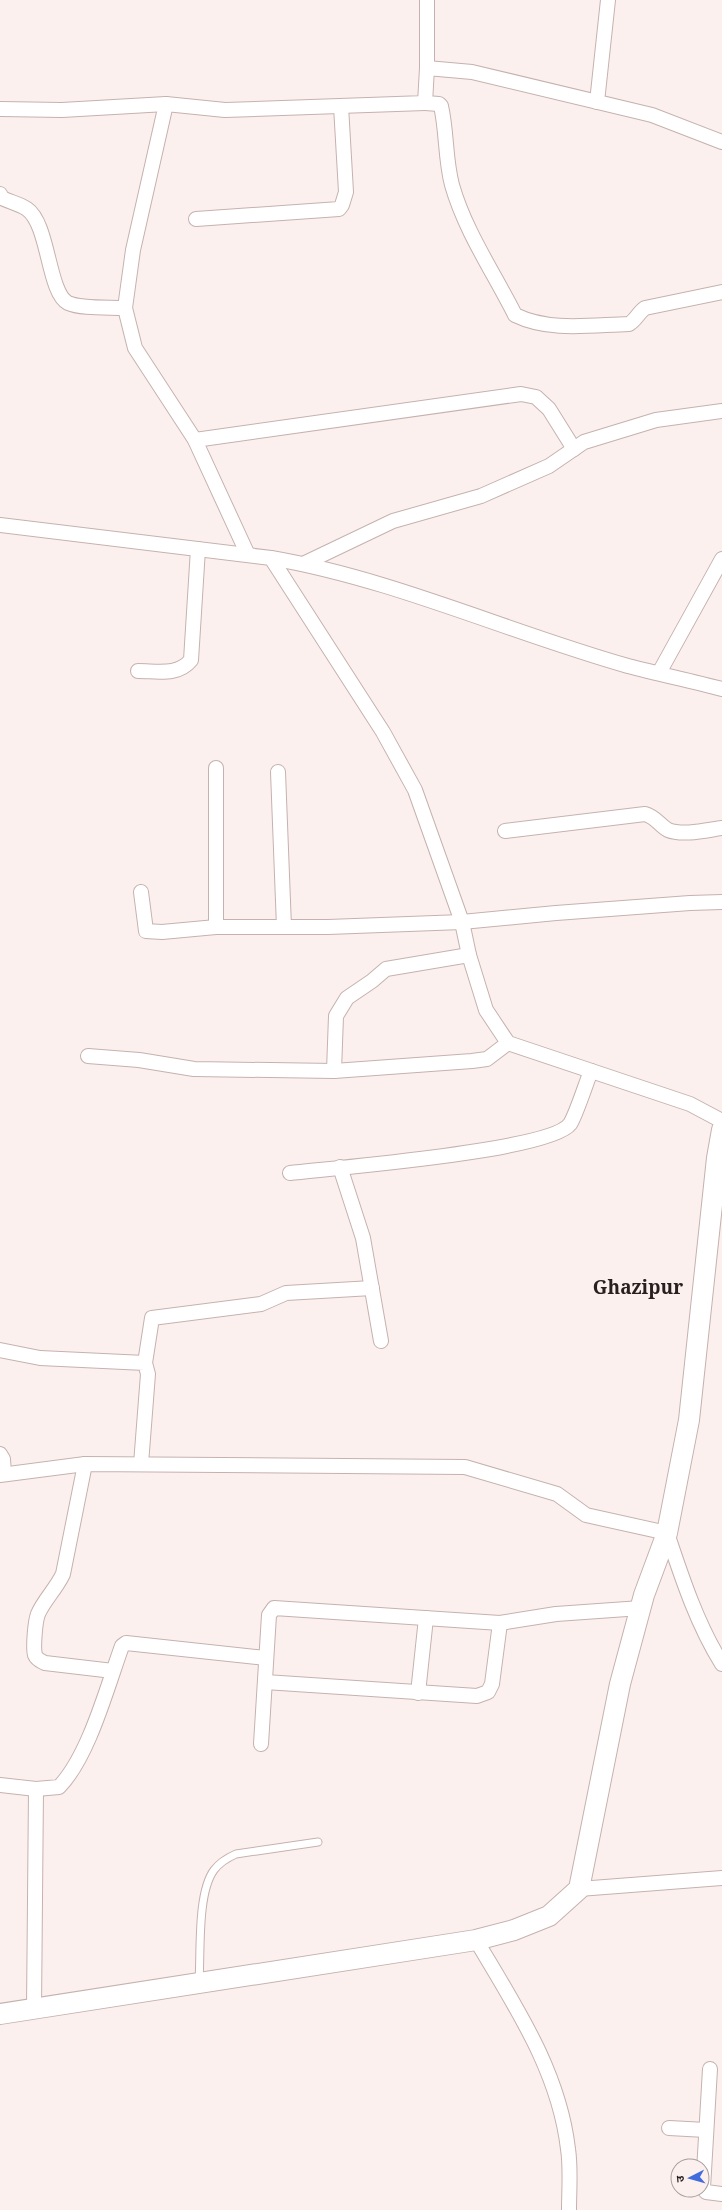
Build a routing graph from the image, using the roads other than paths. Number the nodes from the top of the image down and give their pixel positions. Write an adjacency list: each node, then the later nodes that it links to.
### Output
1 (427, 0): 3 (street)
2 (608, 0): 4 (street)
3 (427, 68): 4 (street); 5 (street)
4 (597, 102): 9 (street)
5 (425, 103): 7 (street); 12 (street)
6 (166, 104): 7 (street); 8 (street); 13 (street)
7 (340, 106): 11 (street)
8 (0, 109)
9 (722, 142)
10 (0, 194): 13 (street)
11 (196, 219)
12 (722, 292)
13 (125, 308): 15 (street)
14 (722, 411): 16 (street)
15 (195, 440): 16 (street); 19 (street)
16 (574, 449): 22 (street)
17 (0, 526): 18 (street)
18 (198, 549): 19 (street); 23 (street)
19 (248, 555): 20 (street)
20 (271, 558): 22 (street); 32 (street)
21 (722, 559): 24 (street)
22 (303, 564): 24 (street)
23 (138, 671)
24 (659, 673): 25 (street)
25 (722, 689)
26 (216, 768): 33 (street)
27 (278, 772): 34 (street)
28 (722, 828): 29 (street)
29 (505, 831)
30 (141, 892): 33 (street)
31 (722, 902): 32 (street)
32 (462, 922): 34 (street); 35 (street)
33 (216, 927): 34 (street)
34 (284, 927)
35 (469, 955): 36 (street); 38 (street)
36 (508, 1043): 38 (street); 39 (street)
37 (88, 1056): 38 (street)
38 (334, 1071)
39 (591, 1071): 40 (street); 42 (street)
40 (722, 1121)
41 (722, 1130): 52 (street)
42 (340, 1167): 43 (street); 44 (street)
43 (290, 1173)
44 (372, 1288): 45 (street); 47 (street)
45 (380, 1341)
46 (0, 1350): 47 (street)
47 (145, 1363): 50 (street)
48 (0, 1454): 51 (street)
49 (86, 1464): 50 (street); 51 (street); 58 (street)
50 (141, 1464): 52 (street)
51 (2, 1474)
52 (667, 1533): 53 (street); 57 (street)
53 (641, 1608): 55 (street); 66 (street)
54 (426, 1618): 55 (street); 56 (street); 60 (street)
55 (500, 1623): 60 (street)
56 (266, 1658): 58 (street); 59 (street)
57 (722, 1664)
58 (113, 1671): 63 (street)
59 (265, 1682): 60 (street); 61 (street)
60 (418, 1692)
61 (261, 1744)
62 (0, 1785): 63 (street)
63 (36, 1789): 69 (street)
64 (318, 1842): 68 (lane)
65 (722, 1878): 66 (street)
66 (579, 1889): 67 (street)
67 (476, 1940): 68 (street); 75 (street)
68 (199, 1984): 69 (street)
69 (34, 2009): 70 (street)
70 (0, 2014)
71 (710, 2069): 73 (street)
72 (669, 2128): 73 (street)
73 (706, 2130): 74 (street)
74 (722, 2194)
75 (568, 2210)

